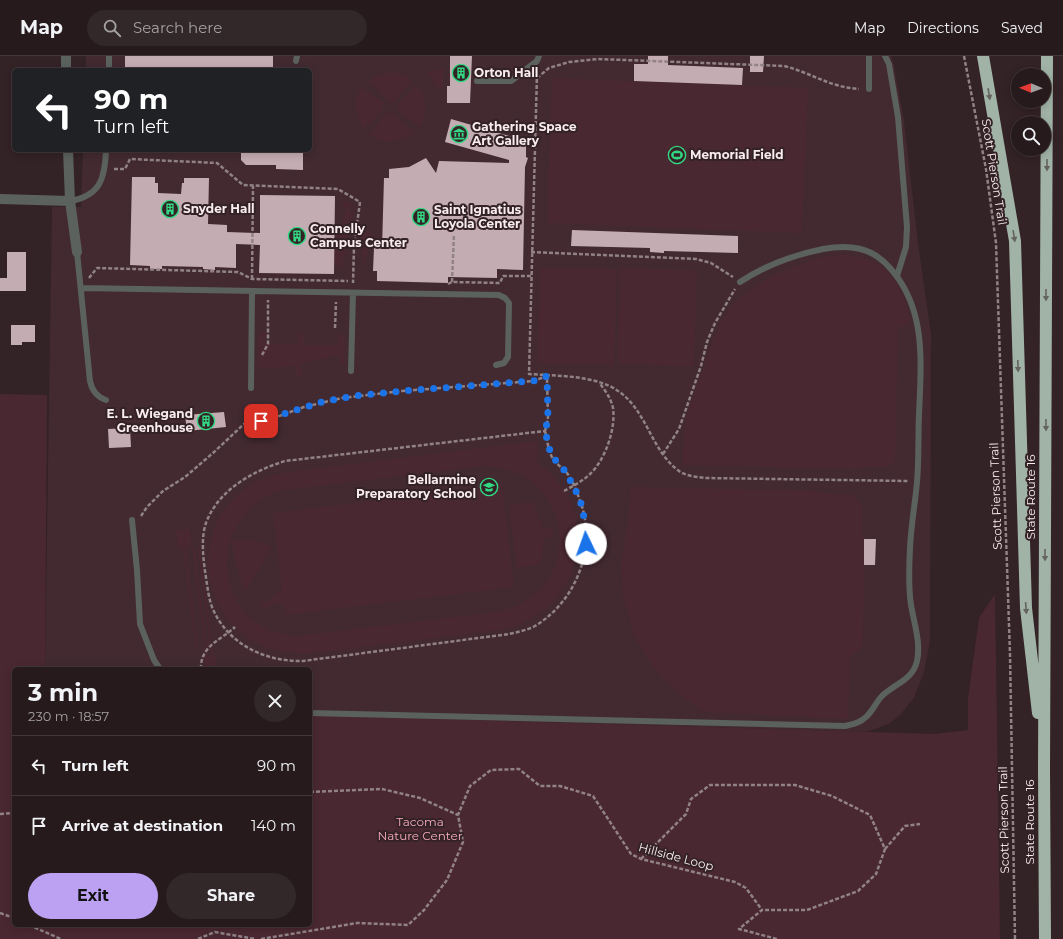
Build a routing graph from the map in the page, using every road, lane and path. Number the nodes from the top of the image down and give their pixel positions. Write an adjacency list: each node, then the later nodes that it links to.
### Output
1 (66, 56): 9 (street)
2 (109, 56): 10 (lane)
3 (869, 56): 13 (lane)
4 (885, 56): 24 (lane)
5 (964, 56): 73 (path, Scott Pierson Trail)
6 (983, 56): 56 (highway, one-way to 56)
7 (1047, 56): 56 (highway, State Route 16, one-way to 56)
8 (538, 58): 11 (path); 12 (lane)
9 (66, 68)
10 (109, 68)
11 (537, 78): 13 (path); 22 (path)
12 (477, 81)
13 (869, 89)
14 (68, 152): 19 (street)
15 (106, 152): 16 (lane)
16 (105, 168): 17 (path); 19 (lane)
17 (253, 186): 25 (path); 26 (path)
18 (0, 199): 19 (street)
19 (70, 201): 21 (street)
20 (454, 234): 28 (path)
21 (77, 252): 31 (lane)
22 (531, 252): 23 (path); 29 (path)
23 (530, 276): 28 (path); 40 (path)
24 (897, 276): 29 (lane); 46 (lane)
25 (252, 279): 26 (path); 31 (path); 32 (path)
26 (353, 281): 27 (path); 35 (path)
27 (359, 282)
28 (452, 282): 30 (path)
29 (740, 282): 45 (path)
30 (447, 285)
31 (81, 288): 32 (lane); 43 (lane)
32 (252, 291): 33 (lane); 42 (lane)
33 (268, 291): 34 (lane); 37 (path)
34 (336, 292): 35 (lane); 36 (path)
35 (353, 292): 38 (lane); 39 (lane)
36 (335, 328)
37 (268, 344)
38 (496, 365)
39 (351, 371)
40 (547, 376): 41 (path); 44 (path); 50 (path)
41 (600, 383): 45 (path); 47 (path)
42 (252, 388)
43 (106, 400)
44 (545, 431): 47 (path); 52 (path)
45 (663, 454): 46 (path)
46 (917, 481): 55 (lane)
47 (574, 486): 48 (path); 52 (path)
48 (564, 491)
49 (132, 520): 50 (lane)
50 (132, 530): 53 (lane)
51 (235, 627): 52 (path)
52 (229, 633): 54 (path)
53 (159, 667)
54 (201, 667)
55 (312, 713)
56 (1044, 769): 74 (highway, State Route 16)
57 (312, 792): 60 (path)
58 (12, 813): 59 (path)
59 (0, 814)
60 (458, 815): 63 (path, Hillside Loop); 71 (path)
61 (920, 824): 62 (path)
62 (885, 849): 63 (path); 64 (path)
63 (641, 859): 64 (path, Hillside Loop)
64 (762, 910): 72 (path)
65 (0, 913): 66 (path)
66 (12, 917)
67 (34, 927): 68 (path)
68 (61, 939)
69 (198, 939): 70 (path)
70 (255, 939)
71 (261, 939)
72 (777, 939)
73 (1015, 939)
74 (1045, 939)

